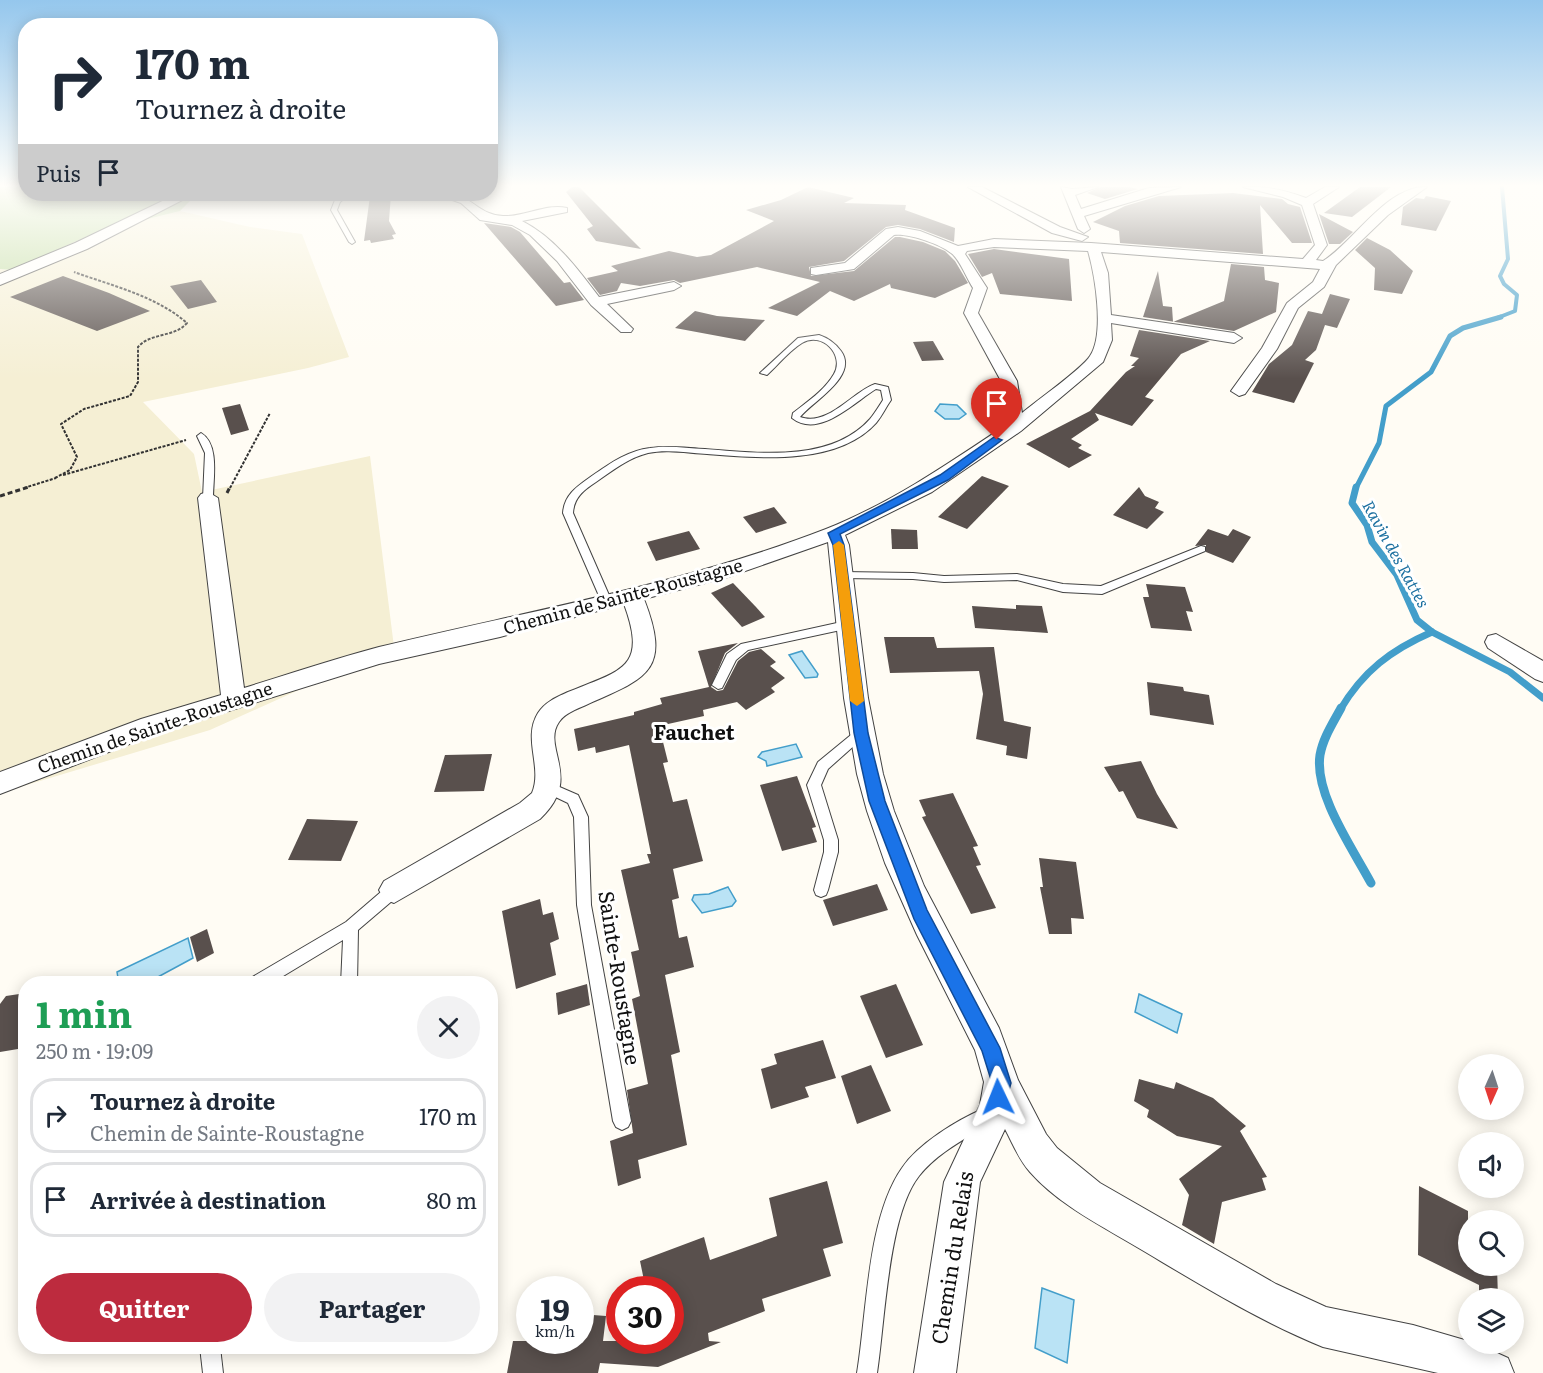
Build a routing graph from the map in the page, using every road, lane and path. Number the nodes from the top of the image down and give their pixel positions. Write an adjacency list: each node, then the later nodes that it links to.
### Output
1 (69, 251): 13 (street)
2 (554, 251): 17 (street)
3 (867, 251): 11 (street)
4 (959, 251): 24 (street)
5 (1092, 251): 18 (street, Chemin de Sainte-Roustagne)
6 (1162, 251): 10 (street)
7 (1317, 251): 10 (street)
8 (1342, 251): 9 (street)
9 (1330, 263): 10 (street); 22 (street)
10 (1306, 265)
11 (816, 271)
12 (74, 273): 26 (path)
13 (0, 280)
14 (614, 283): 16 (street)
15 (674, 286): 16 (street)
16 (626, 296): 17 (street)
17 (596, 302): 19 (street)
18 (1104, 318): 20 (street); 24 (street, Chemin de Sainte-Roustagne)
19 (626, 329)
20 (1234, 338)
21 (764, 373): 34 (lane)
22 (1239, 391)
23 (270, 413): 29 (path)
24 (1015, 427): 30 (street, Chemin de Sainte-Roustagne)
25 (201, 436): 26 (path); 28 (lane)
26 (55, 478): 27 (path)
27 (0, 496)
28 (208, 498): 29 (street)
29 (212, 523): 39 (street)
30 (834, 533): 32 (street); 33 (street, Chemin de Sainte-Roustagne)
31 (1201, 549): 32 (lane)
32 (842, 576): 35 (street)
33 (632, 597): 34 (street, Chemin de Sainte-Roustagne); 42 (street)
34 (607, 602): 39 (street, Chemin de Sainte-Roustagne)
35 (846, 625): 38 (lane); 40 (street)
36 (1496, 642): 37 (street)
37 (1543, 673)
38 (718, 685)
39 (234, 700): 41 (street, Chemin de Sainte-Roustagne)
40 (861, 733): 44 (lane); 48 (street)
41 (0, 783)
42 (549, 787): 43 (street); 49 (lane, Sainte-Roustagne)
43 (394, 890): 45 (lane)
44 (821, 890)
45 (351, 927): 46 (lane); 47 (lane)
46 (268, 976)
47 (349, 976)
48 (998, 1097): 52 (lane); 53 (street, Chemin du Relais); 54 (street)
49 (622, 1121)
50 (211, 1354): 51 (lane)
51 (213, 1373)
52 (867, 1373)
53 (935, 1373)
54 (1493, 1373)

